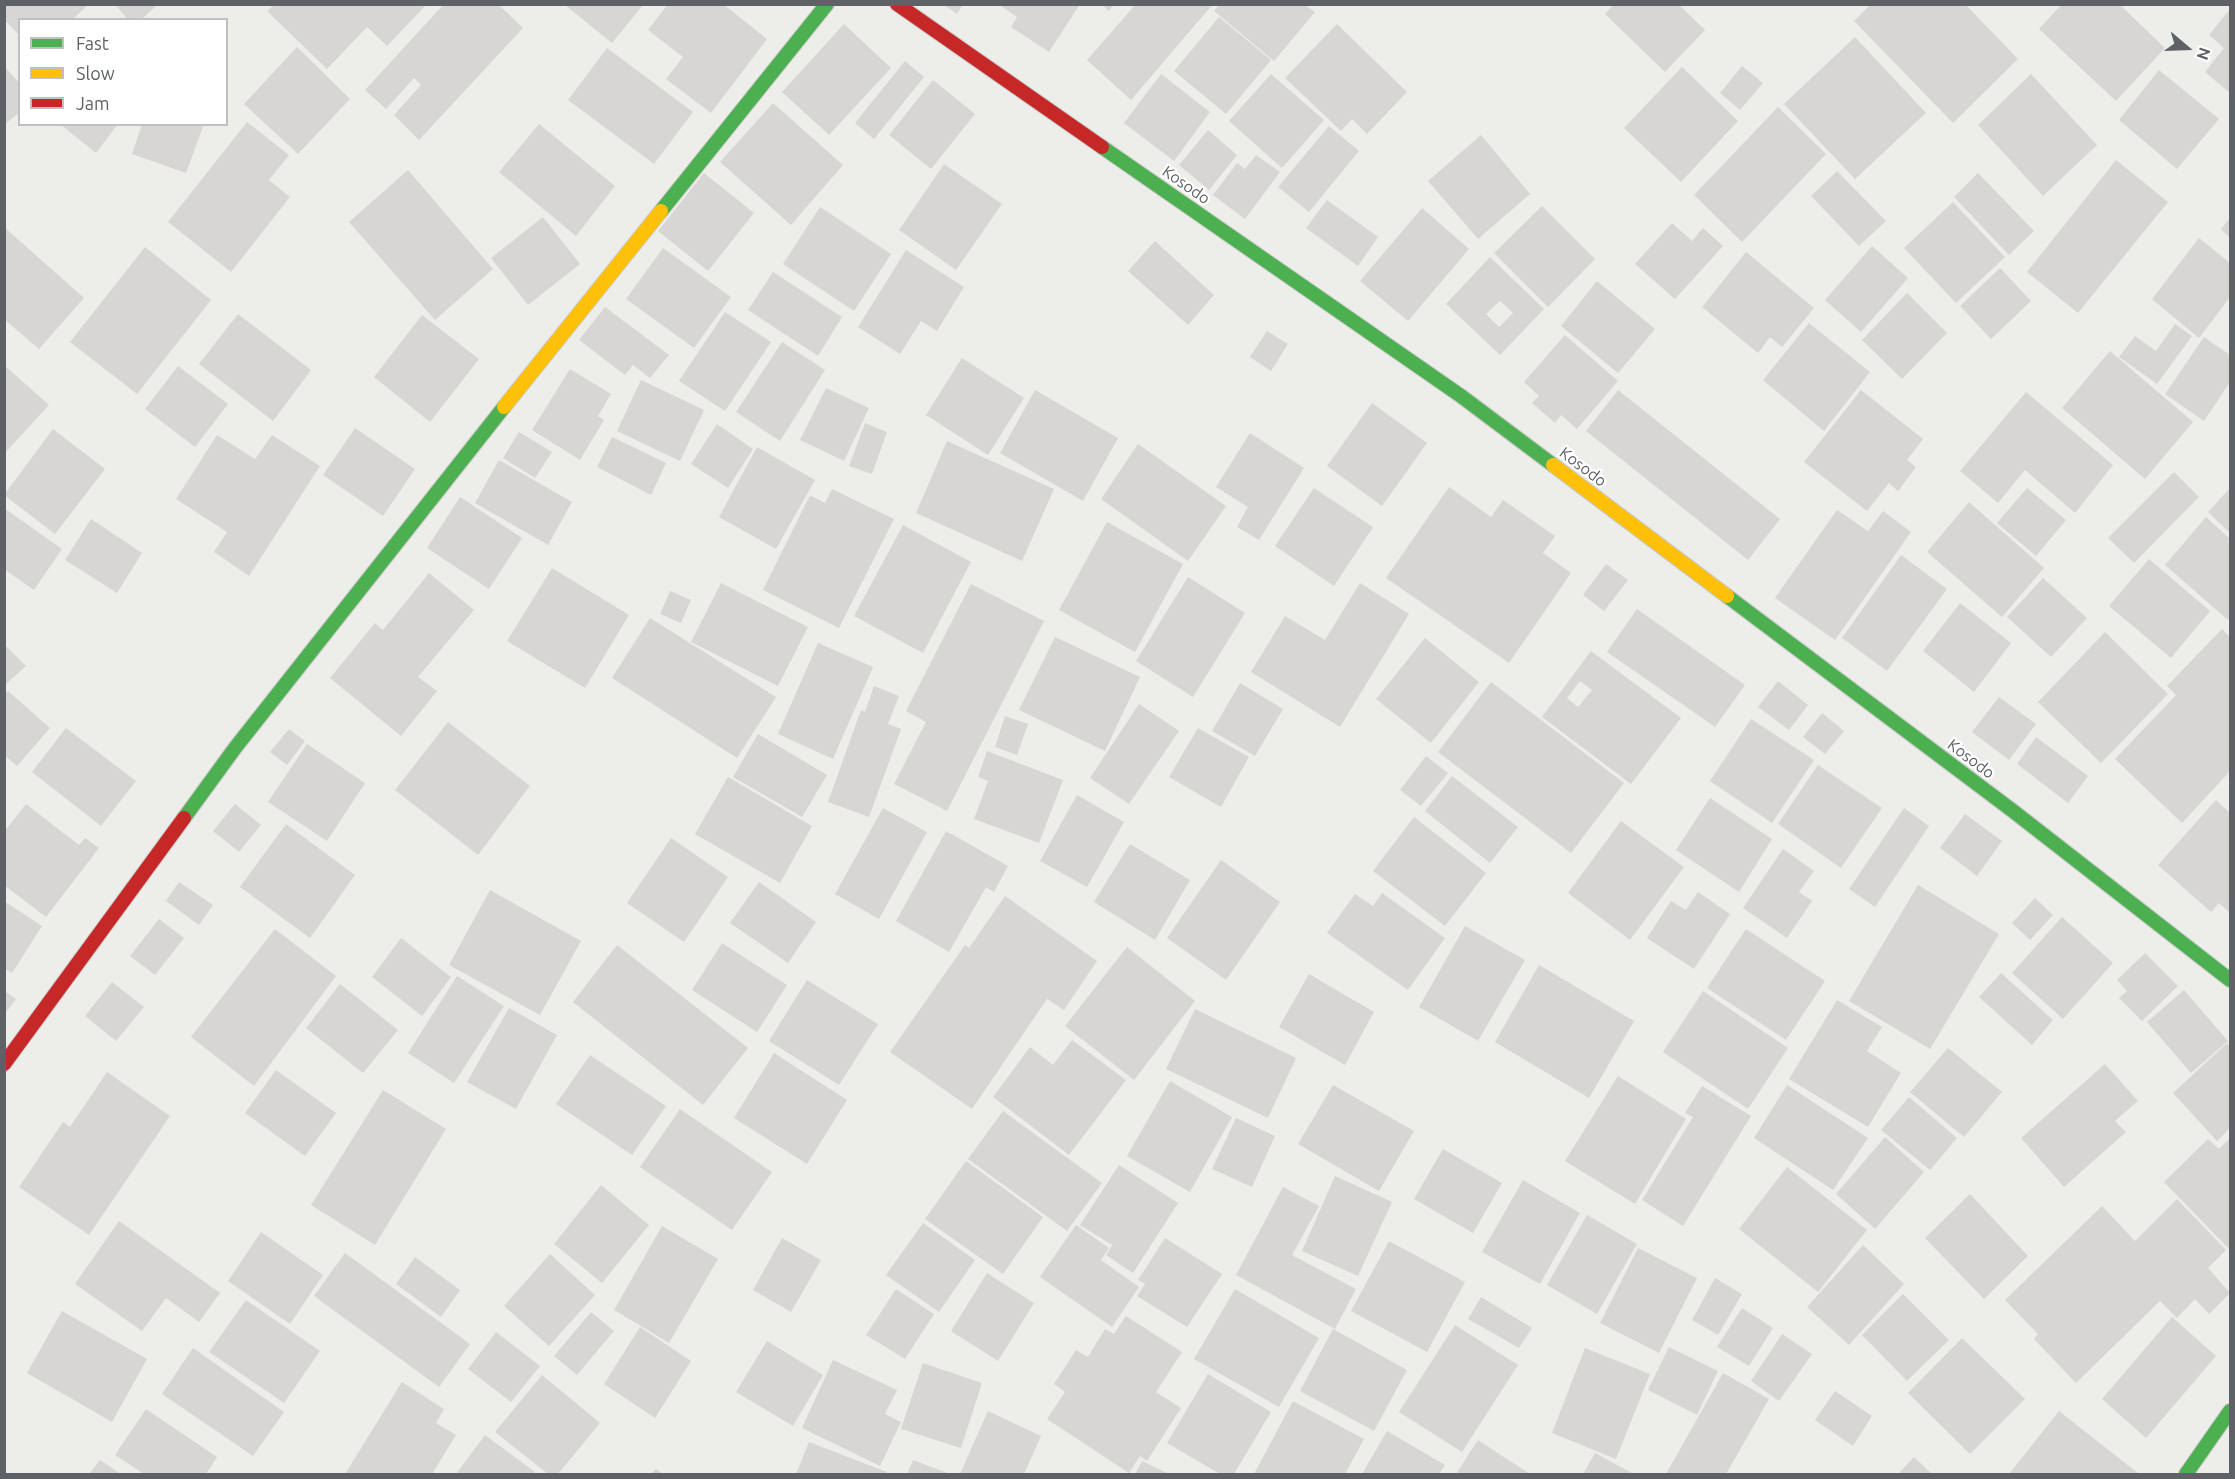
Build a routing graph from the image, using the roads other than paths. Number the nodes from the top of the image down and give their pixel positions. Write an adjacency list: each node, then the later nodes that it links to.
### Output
1 (827, 4): 4 (main road)
2 (897, 4): 3 (main road, Kosodo)
3 (2230, 980)
4 (4, 1064)
5 (2230, 1411): 6 (main road)
6 (2186, 1474)

